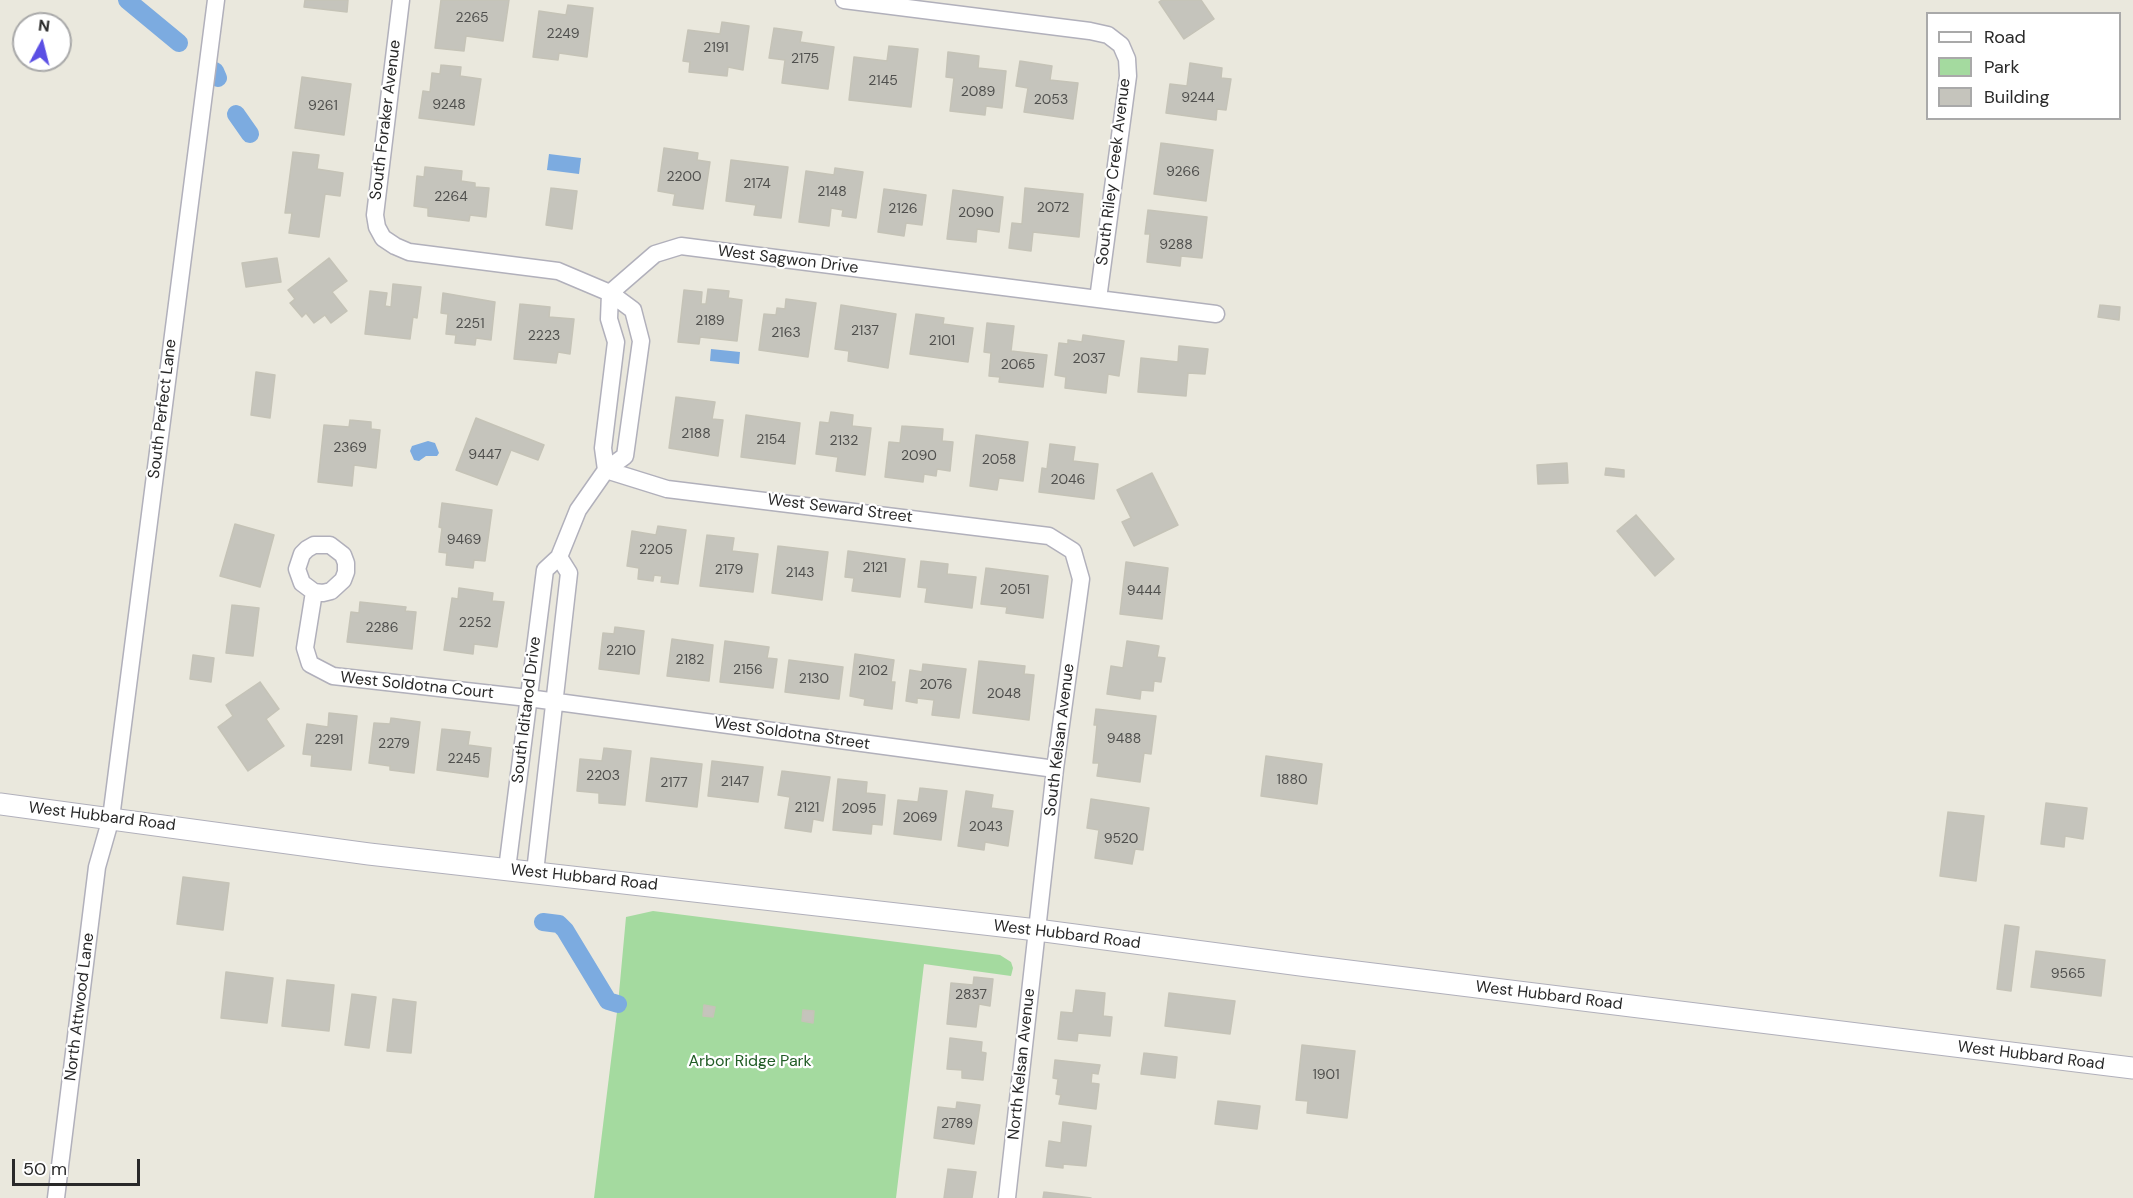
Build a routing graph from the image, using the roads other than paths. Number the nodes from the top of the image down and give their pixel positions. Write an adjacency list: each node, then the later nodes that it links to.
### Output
1 (216, 0): 15 (street, South Perfect Lane)
2 (401, 0): 4 (street, South Foraker Avenue)
3 (844, 0): 5 (street, South Riley Creek Avenue)
4 (610, 293): 5 (street, West Sagwon Drive); 7 (street); 7 (street, South Iditarod Drive)
5 (1098, 299): 6 (street, West Sagwon Drive)
6 (1216, 314)
7 (606, 470): 8 (street, West Seward Street); 9 (street, South Iditarod Drive)
8 (1072, 551): 13 (street, South Kelsan Avenue)
9 (559, 556): 11 (street, South Iditarod Drive); 12 (street, South Iditarod Drive)
10 (314, 592): 11 (street, West Soldotna Court)
11 (528, 698): 12 (street, West Soldotna Street); 16 (street, South Iditarod Drive)
12 (554, 702): 13 (street, West Soldotna Street); 17 (street, South Iditarod Drive)
13 (1055, 769): 18 (street, South Kelsan Avenue)
14 (0, 804): 15 (street, West Hubbard Road)
15 (111, 818): 16 (street, West Hubbard Road); 20 (street, North Attwood Lane)
16 (507, 869): 17 (street, West Hubbard Road)
17 (535, 872): 18 (street, West Hubbard Road)
18 (1037, 930): 19 (street, West Hubbard Road); 21 (street, North Kelsan Avenue)
19 (2133, 1068)
20 (56, 1198)
21 (1007, 1198)

